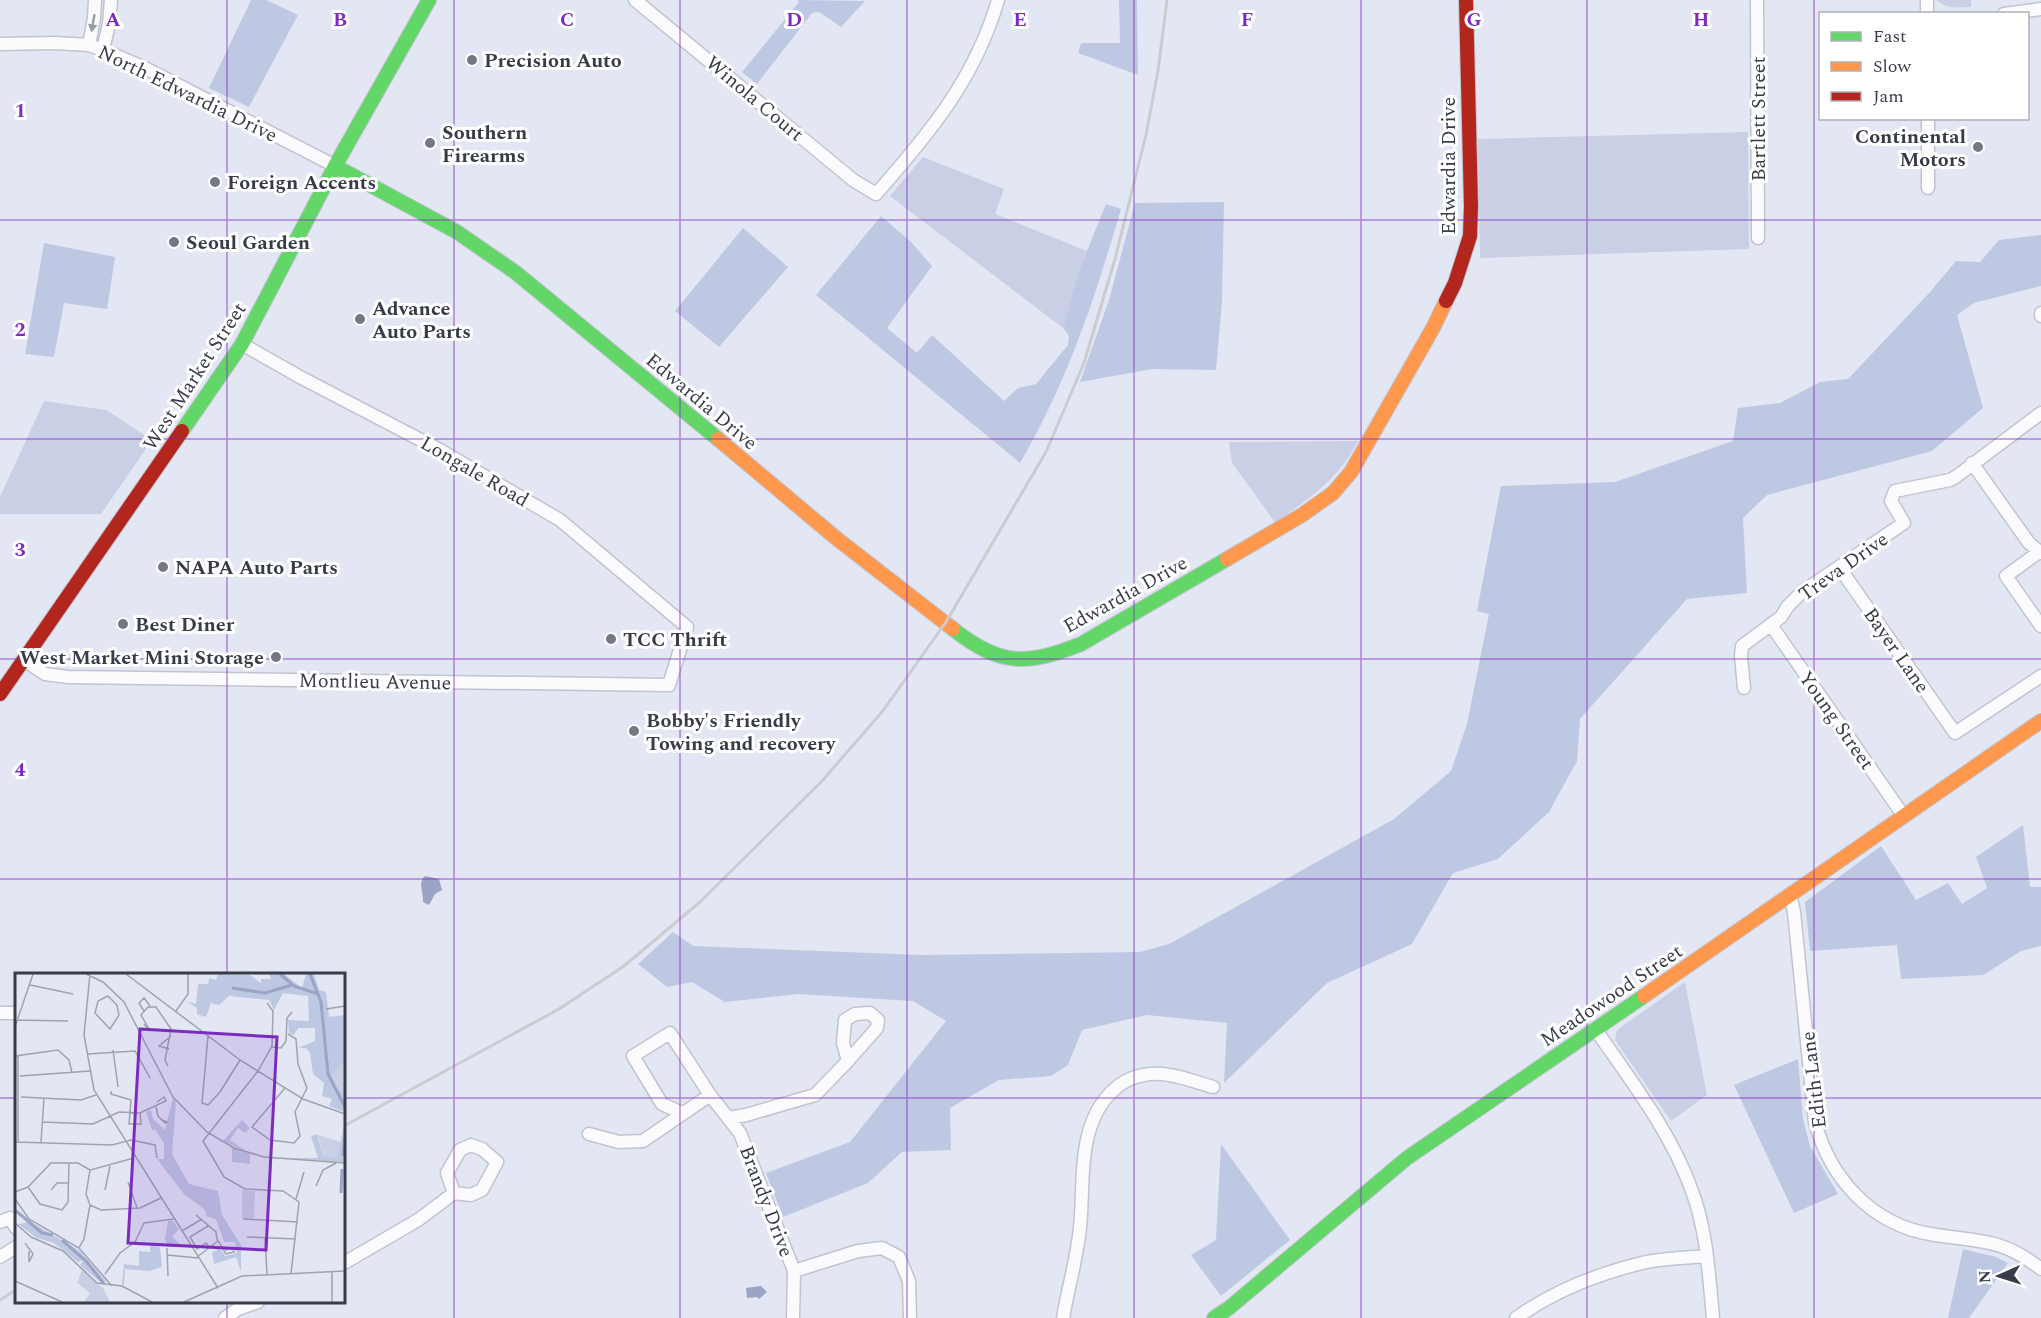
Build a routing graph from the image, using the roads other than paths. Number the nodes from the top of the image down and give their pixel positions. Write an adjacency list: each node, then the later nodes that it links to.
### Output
1 (95, 0): 11 (street, one-way to 11)
2 (111, 0): 12 (street)
3 (429, 0): 14 (main road, West Market Street)
4 (635, 0): 5 (street, Winola Court)
5 (998, 0)
6 (1466, 0): 14 (main road, Edwardia Drive)
7 (1757, 0): 16 (street, Bartlett Street)
8 (2041, 9): 9 (street)
9 (2019, 12)
10 (0, 44): 11 (street, North Edwardia Drive)
11 (89, 45): 12 (street, North Edwardia Drive)
12 (103, 50): 14 (street, North Edwardia Drive)
13 (1928, 120): 15 (street)
14 (334, 165): 17 (main road, West Market Street)
15 (1928, 188)
16 (1758, 238)
17 (243, 344): 24 (street, Longale Road); 25 (main road, West Market Street)
18 (2041, 413): 19 (street, Treva Drive)
19 (1972, 463): 20 (street); 21 (street, Treva Drive)
20 (2040, 552): 23 (street)
21 (1839, 567): 22 (street, Treva Drive); 26 (street, Bayer Lane)
22 (1771, 625): 27 (street, Treva Drive); 30 (street, Young Street)
23 (2041, 626)
24 (687, 627): 25 (street, Montlieu Avenue)
25 (24, 660): 28 (main road, West Market Street)
26 (2041, 676)
27 (1744, 688)
28 (0, 694)
29 (2041, 721): 30 (main road, Meadowood Street)
30 (1903, 816): 31 (main road, Meadowood Street)
31 (1790, 894): 32 (main road, Meadowood Street); 46 (street, Edith Lane)
32 (1596, 1030): 43 (street); 49 (main road, Meadowood Street)
33 (848, 1061): 37 (street)
34 (1213, 1087): 53 (street)
35 (710, 1095): 36 (street); 36 (street, Brandy Drive); 37 (street, Brandy Drive)
36 (682, 1113): 38 (street)
37 (729, 1118): 47 (street, Brandy Drive)
38 (589, 1134)
39 (454, 1194): 39 (street); 45 (street)
40 (0, 1222): 41 (street)
41 (15, 1226)
42 (15, 1248): 44 (street)
43 (1706, 1256): 55 (street); 56 (street)
44 (0, 1257)
45 (345, 1262)
46 (2041, 1269)
47 (794, 1270): 51 (street, Brandy Drive); 52 (street)
48 (255, 1303): 50 (street)
49 (1232, 1313): 54 (main road, Meadowood Street)
50 (225, 1318)
51 (793, 1318)
52 (910, 1318)
53 (1063, 1318)
54 (1214, 1318)
55 (1516, 1318)
56 (1713, 1318)

